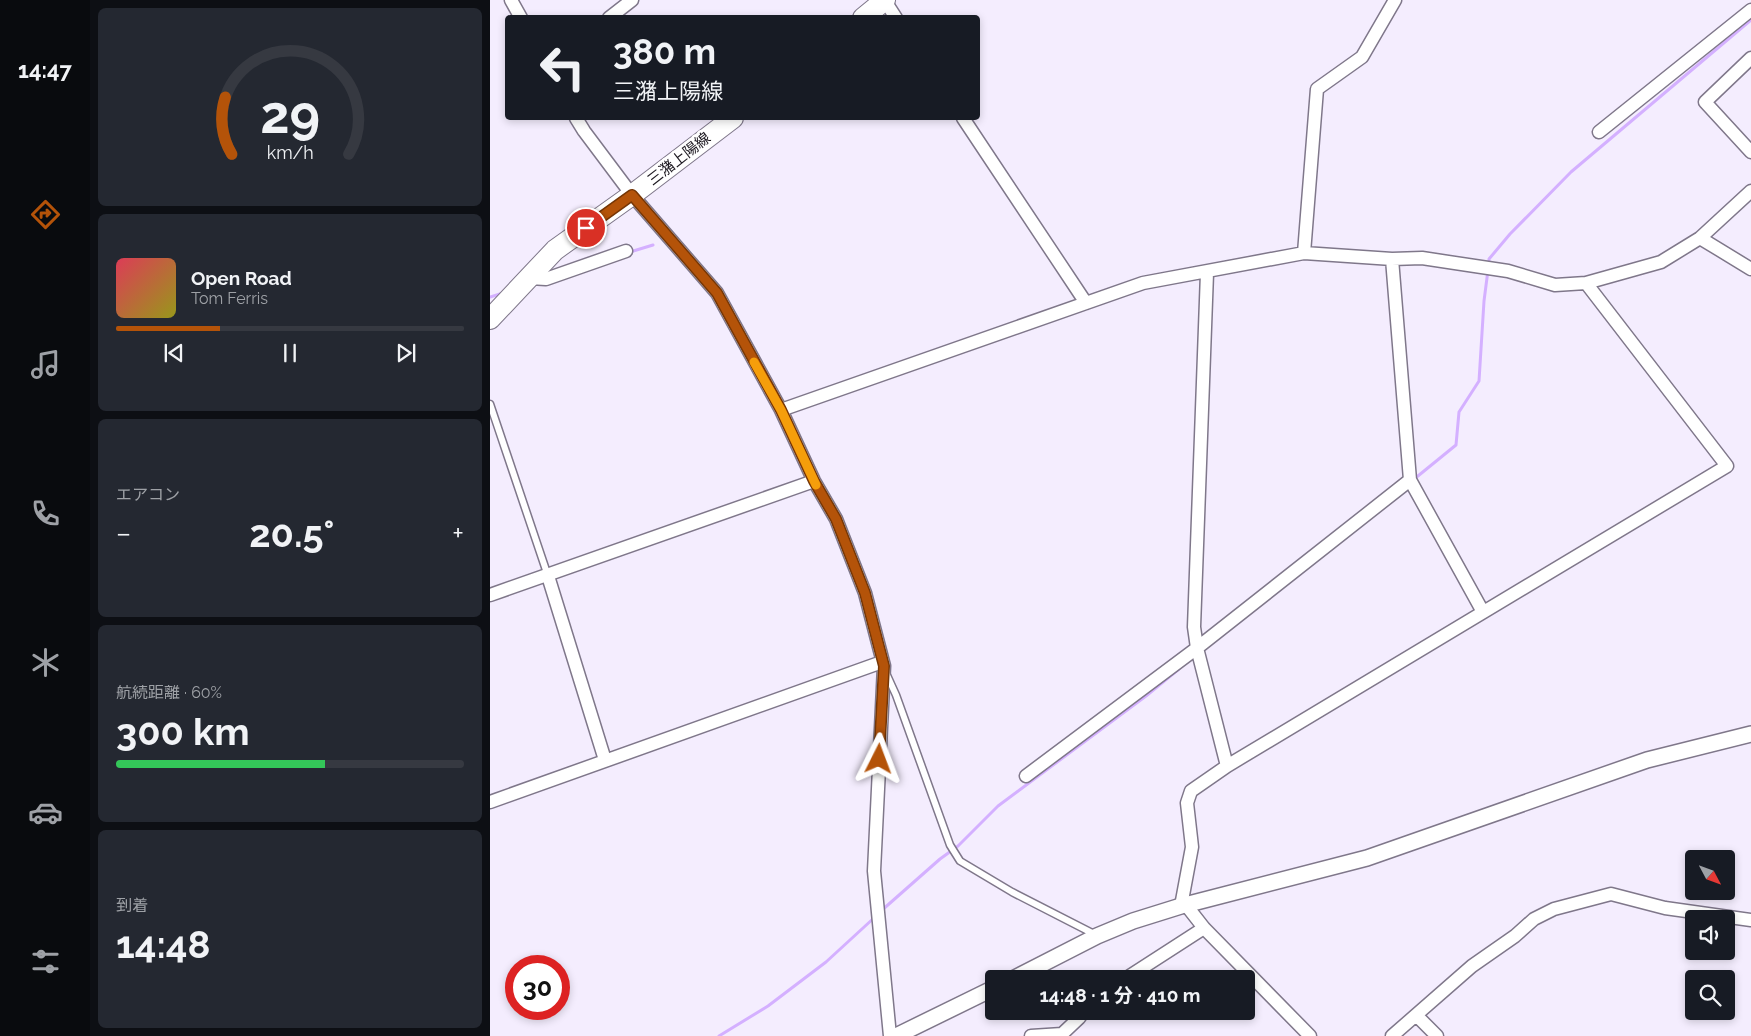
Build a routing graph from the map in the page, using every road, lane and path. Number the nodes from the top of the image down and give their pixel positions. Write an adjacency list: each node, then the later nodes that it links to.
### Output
1 (510, 0): 6 (street)
2 (632, 0): 7 (street)
3 (885, 0): 8 (main road); 9 (street)
4 (1395, 0): 20 (street)
5 (1751, 10): 14 (street)
6 (519, 15)
7 (613, 15)
8 (867, 15)
9 (894, 15)
10 (1751, 58): 15 (street)
11 (577, 120): 17 (street)
12 (730, 120): 17 (main road, 三潴上陽線)
13 (964, 120): 26 (street)
14 (1599, 132)
15 (1751, 152)
16 (1751, 191): 18 (street)
17 (632, 195): 24 (main road, 三潴上陽線); 29 (street)
18 (1700, 238): 22 (street); 25 (street)
19 (626, 251): 24 (street)
20 (1304, 253): 21 (street); 23 (street)
21 (1392, 259): 25 (street); 30 (street)
22 (1751, 269)
23 (1207, 273): 26 (street); 35 (street)
24 (529, 278): 27 (main road, 三潴上陽線)
25 (1586, 283): 34 (street)
26 (1086, 303): 29 (street)
27 (490, 319)
28 (490, 404): 32 (lane)
29 (781, 410): 31 (street)
30 (1410, 480): 34 (street); 35 (street)
31 (814, 481): 32 (street); 36 (street)
32 (548, 576): 33 (street); 38 (street)
33 (490, 595)
34 (1483, 612): 39 (street)
35 (1197, 648): 39 (street); 40 (street)
36 (883, 664): 38 (street); 45 (lane); 51 (street)
37 (1751, 734): 42 (street)
38 (605, 760): 41 (street)
39 (1227, 766): 42 (street)
40 (1026, 776)
41 (490, 802)
42 (1183, 906): 44 (street); 45 (street)
43 (1751, 920): 49 (street)
44 (1204, 928): 47 (street); 54 (street)
45 (1097, 936): 46 (street)
46 (1031, 970)
47 (1139, 970)
48 (985, 992): 52 (street)
49 (1416, 1015): 55 (street); 56 (street)
50 (1077, 1020): 53 (street)
51 (890, 1036)
52 (896, 1036)
53 (1031, 1036)
54 (1310, 1036)
55 (1392, 1036)
56 (1437, 1036)

